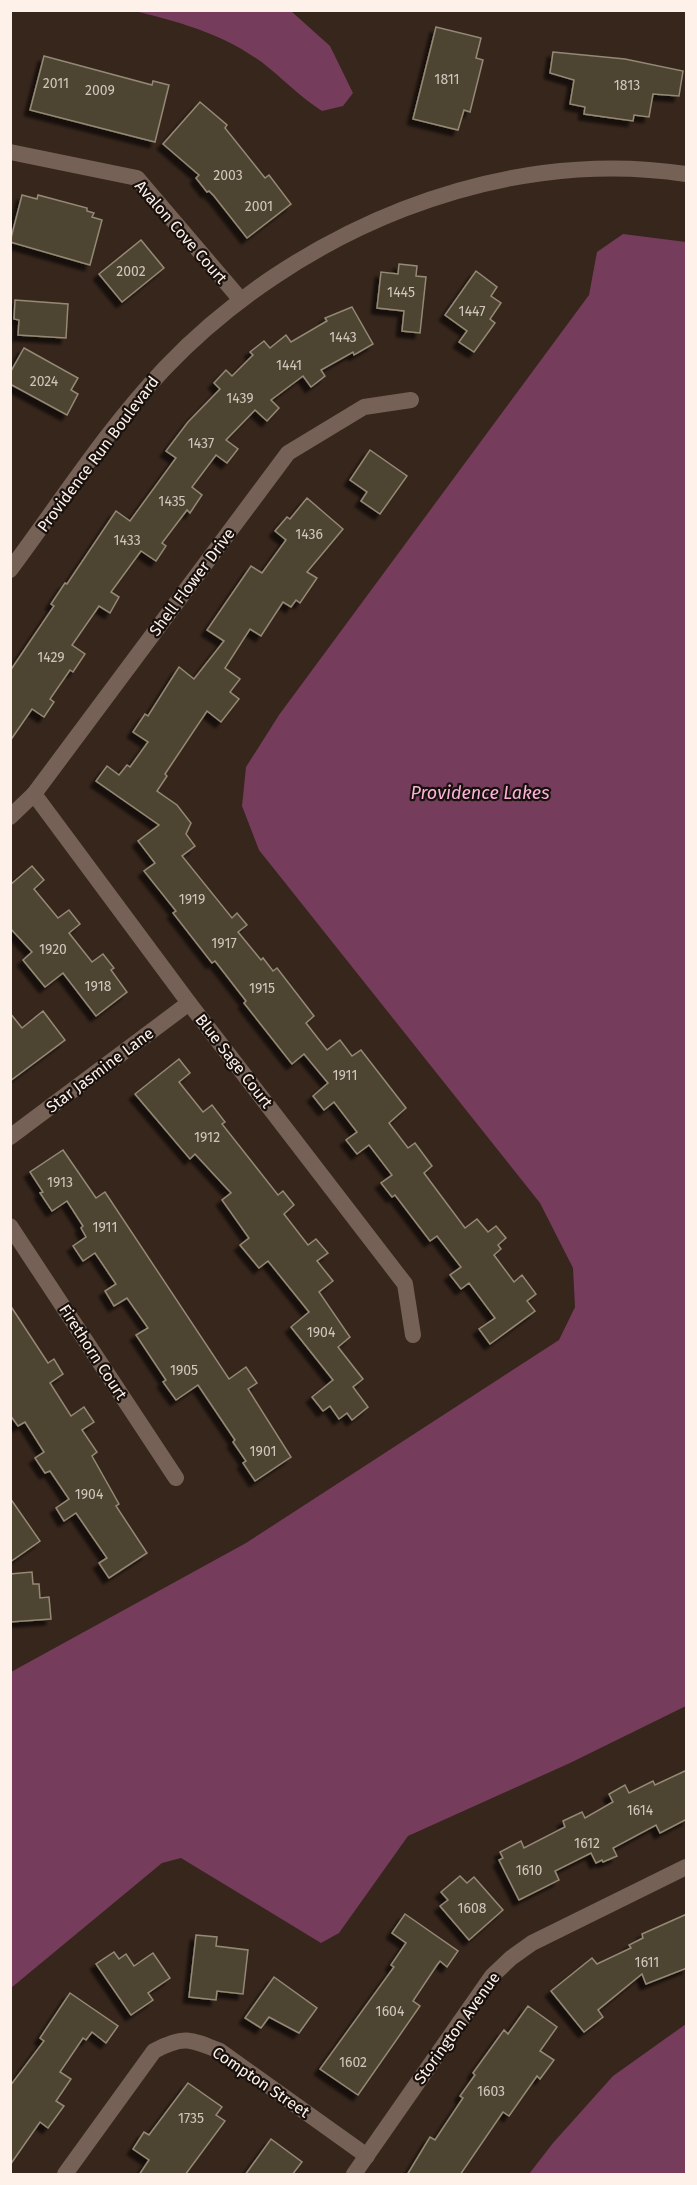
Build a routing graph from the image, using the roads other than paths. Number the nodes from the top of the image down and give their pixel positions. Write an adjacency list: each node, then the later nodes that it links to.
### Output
1 (10, 152): 3 (street, Avalon Cove Court)
2 (687, 174): 3 (street, Providence Run Boulevard)
3 (241, 300): 5 (street, Providence Run Boulevard)
4 (411, 400): 6 (street, Shell Flower Drive)
5 (10, 570)
6 (34, 794): 7 (street, Shell Flower Drive); 8 (street, Blue Sage Court)
7 (10, 817)
8 (189, 1003): 9 (street, Star Jasmine Lane); 11 (street, Blue Sage Court)
9 (10, 1137)
10 (10, 1226): 12 (street, Firethorn Court)
11 (412, 1335)
12 (176, 1478)
13 (687, 1867): 14 (street, Storington Avenue)
14 (367, 2156): 15 (street, Compton Street); 16 (street, Storington Avenue)
15 (65, 2175)
16 (354, 2175)

